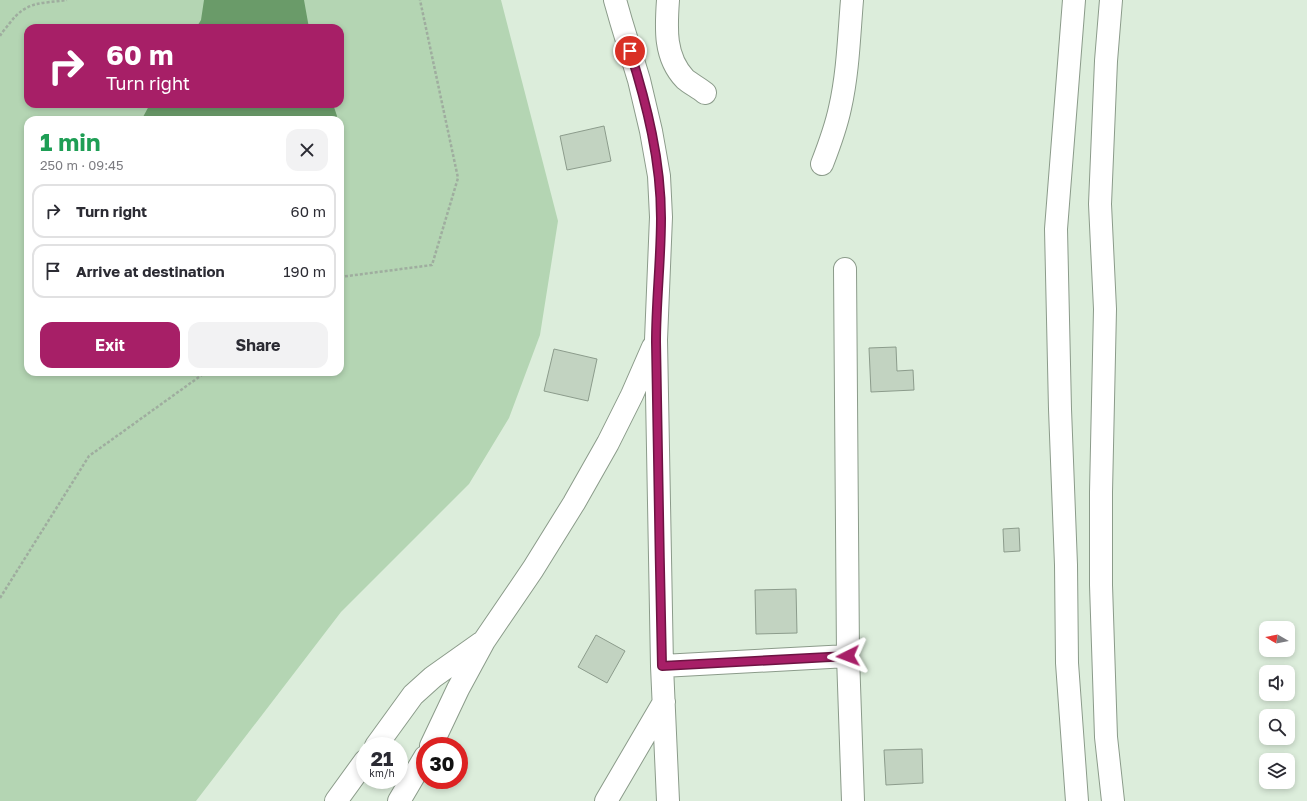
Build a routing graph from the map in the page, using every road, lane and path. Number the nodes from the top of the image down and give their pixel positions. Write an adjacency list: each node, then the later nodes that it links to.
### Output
1 (67, 0): 8 (path)
2 (420, 0): 12 (path)
3 (615, 0): 13 (street)
4 (668, 0): 9 (street)
5 (852, 0): 10 (street)
6 (1074, 0): 29 (street)
7 (1111, 0): 30 (street)
8 (0, 36)
9 (705, 93)
10 (822, 164)
11 (845, 269): 17 (street)
12 (344, 276)
13 (656, 340): 16 (street); 18 (street)
14 (200, 376): 15 (path)
15 (0, 598)
16 (484, 641): 20 (street); 21 (street)
17 (848, 656): 18 (street); 28 (street)
18 (662, 666): 19 (street)
19 (664, 702): 26 (street); 27 (street)
20 (382, 737)
21 (436, 737)
22 (416, 772): 25 (street)
23 (356, 773): 24 (street)
24 (336, 801)
25 (399, 801)
26 (606, 801)
27 (668, 801)
28 (853, 801)
29 (1077, 801)
30 (1114, 801)

